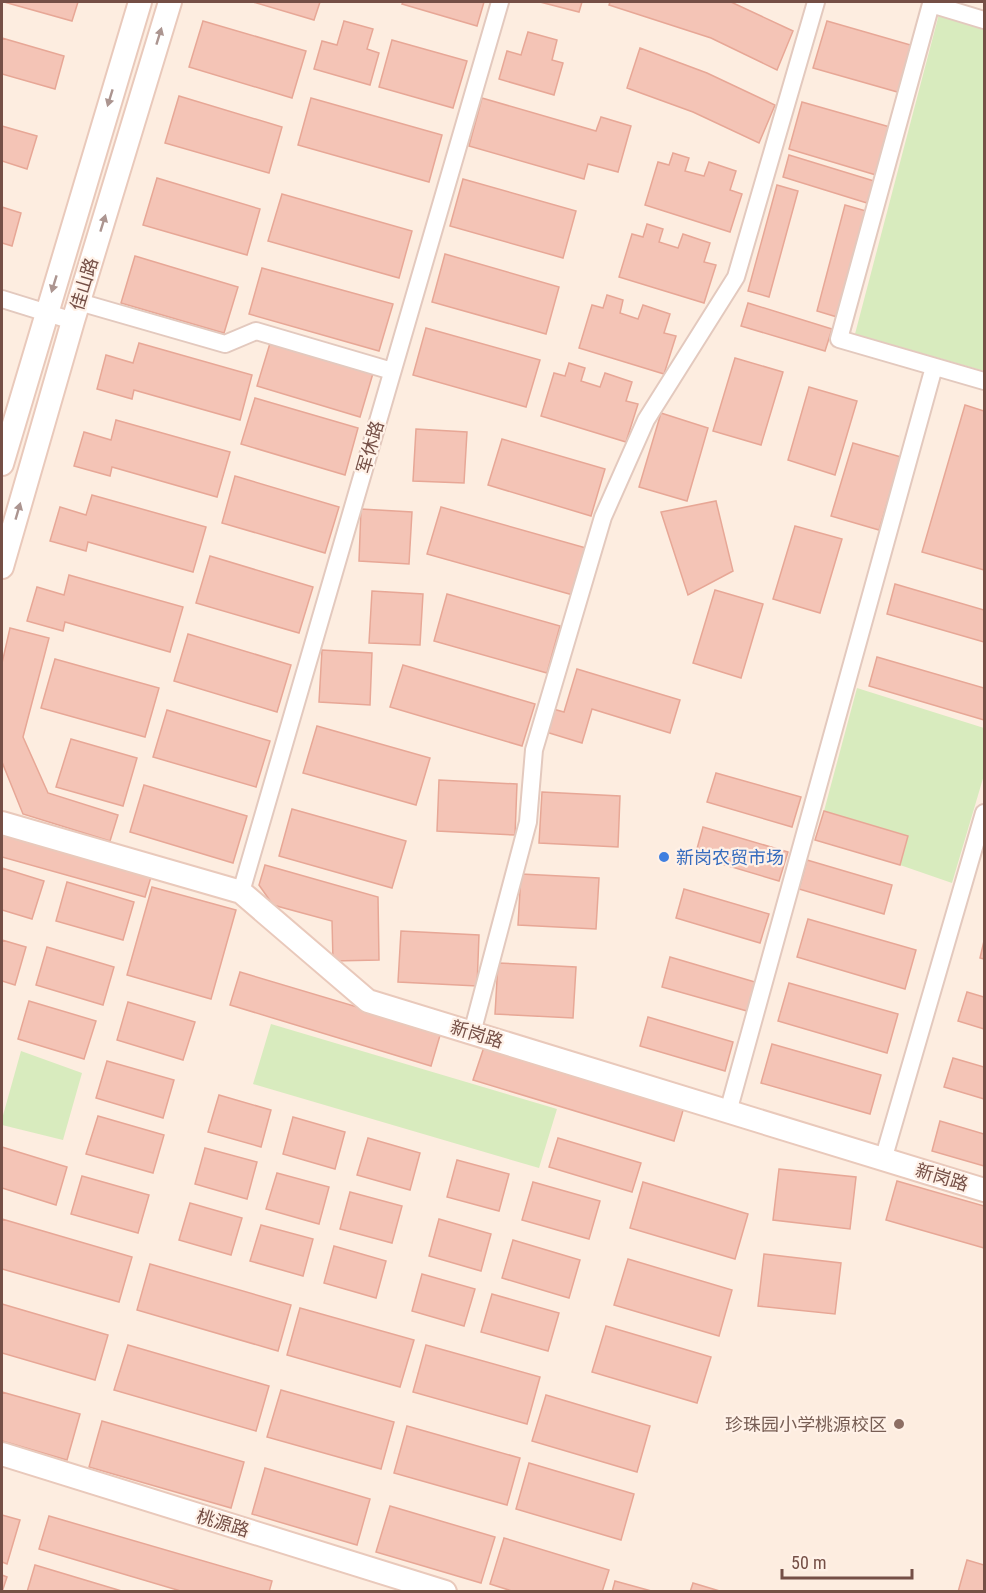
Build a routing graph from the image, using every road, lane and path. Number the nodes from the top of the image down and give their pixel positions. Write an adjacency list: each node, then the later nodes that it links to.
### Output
1 (140, 2): 8 (street, 佳山路, one-way to 8)
2 (170, 2): 7 (street, 佳山路, one-way to 2)
3 (500, 2): 10 (street, 军休路)
4 (816, 2): 17 (street)
5 (984, 20): 9 (street)
6 (2, 299): 8 (street)
7 (76, 312): 8 (street); 10 (street); 13 (street, 佳山路, one-way to 7)
8 (45, 313): 12 (street, 佳山路)
9 (934, 367): 11 (street); 18 (street)
10 (392, 371): 16 (street, 军休路)
11 (984, 381)
12 (2, 464)
13 (2, 567)
14 (984, 813): 19 (street)
15 (2, 823): 16 (street, 新岗路)
16 (241, 892): 17 (street, 新岗路)
17 (472, 1033): 18 (street, 新岗路)
18 (728, 1112): 19 (street, 新岗路)
19 (883, 1160): 20 (street, 新岗路)
20 (984, 1190)
21 (2, 1454): 22 (street, 桃源路)
22 (445, 1592)

